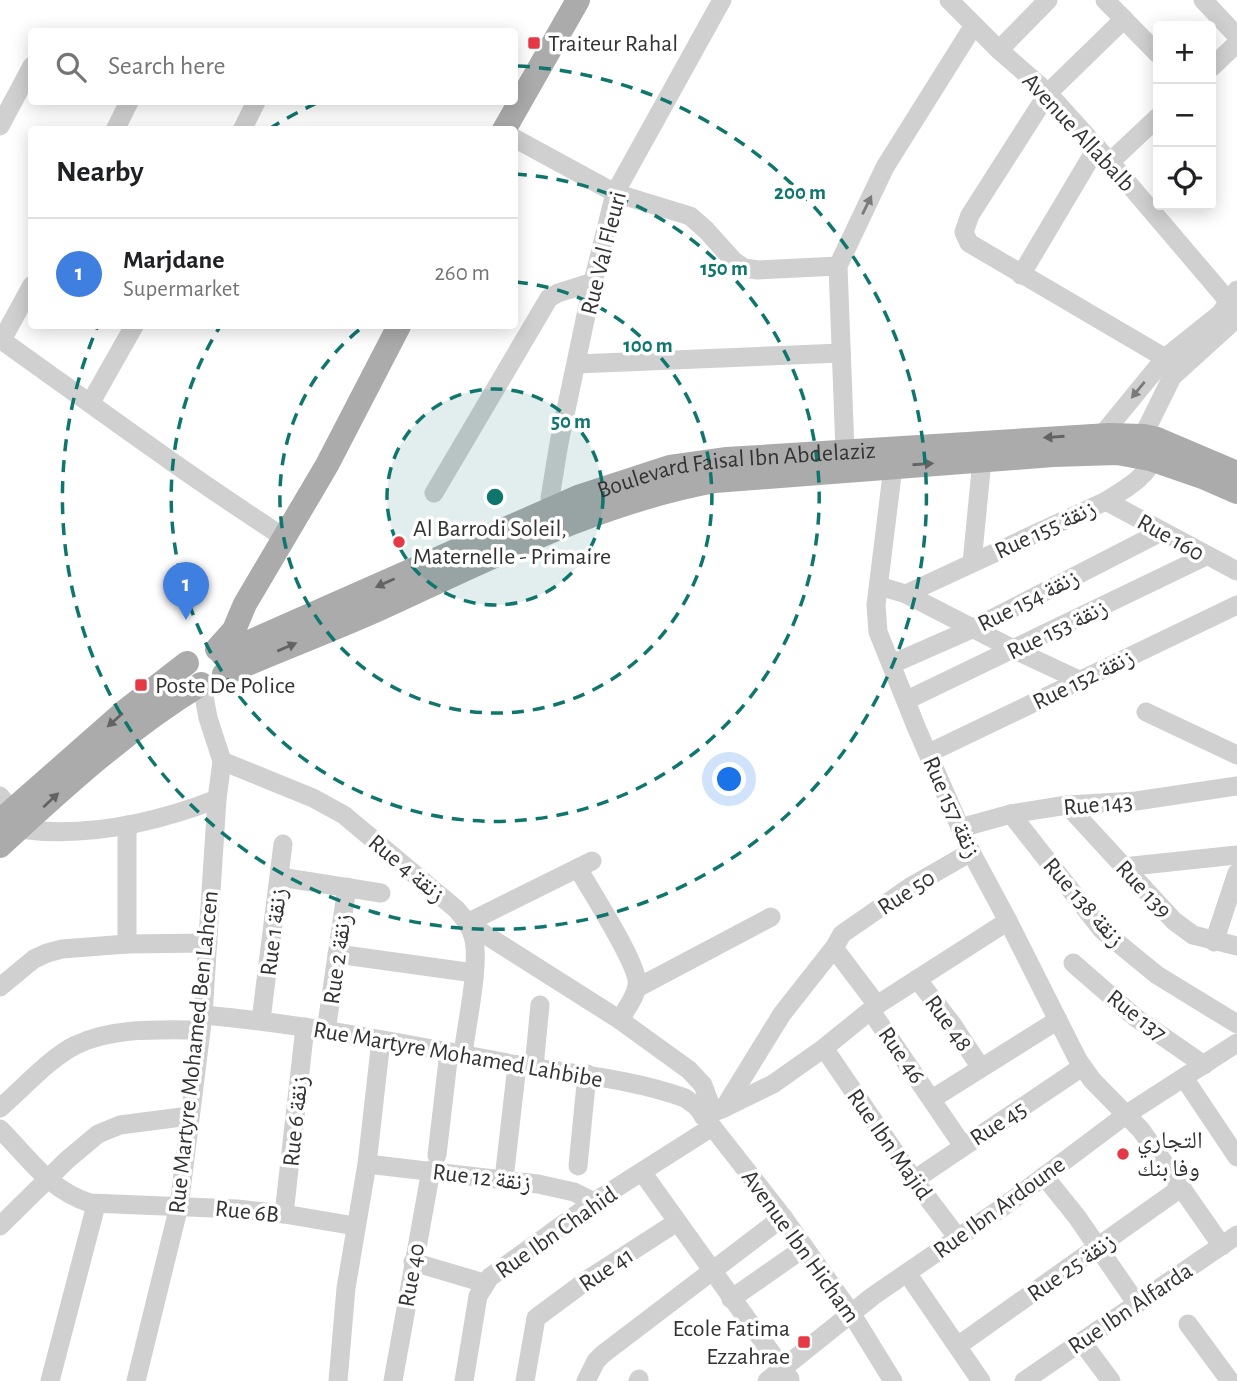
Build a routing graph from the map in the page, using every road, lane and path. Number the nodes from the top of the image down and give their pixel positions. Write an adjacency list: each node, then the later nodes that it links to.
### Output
1 (578, 0): 15 (main road)
2 (722, 0): 27 (street, Rue Val Fleuri)
3 (950, 0): 8 (street, Avenue Allabalb)
4 (1048, 0): 12 (street)
5 (1105, 0): 7 (street)
6 (1203, 0): 9 (street)
7 (1124, 19): 11 (street); 16 (street)
8 (974, 25): 12 (street, Avenue Allabalb); 28 (street, one-way to 8)
9 (1237, 36)
10 (1237, 43): 13 (street)
11 (1153, 49)
12 (999, 50): 16 (street, Avenue Allabalb)
13 (1216, 63)
14 (28, 74): 21 (street)
15 (523, 83)
16 (1048, 93): 26 (street, Avenue Allabalb); 29 (street)
17 (128, 105): 22 (street)
18 (254, 105): 23 (street)
19 (514, 105): 24 (main road)
20 (1153, 120): 26 (street)
21 (0, 126)
22 (118, 126)
23 (244, 126)
24 (506, 126)
25 (518, 140): 27 (street)
26 (1103, 154): 29 (street); 32 (street, Avenue Allabalb)
27 (615, 193): 28 (street); 30 (street, Rue Val Fleuri)
28 (838, 266): 36 (street)
29 (1021, 275): 37 (street)
30 (593, 282): 38 (street, Rue Val Fleuri); 47 (street)
31 (28, 292): 35 (street)
32 (1235, 304): 37 (street); 41 (street, Rue 155 زنقة)
33 (132, 329): 39 (street)
34 (397, 329): 51 (main road)
35 (1, 339): 39 (street)
36 (841, 353): 38 (street); 43 (street)
37 (1165, 358): 40 (street, one-way to 40)
38 (577, 364): 49 (street, Rue Val Fleuri)
39 (90, 402): 51 (street)
40 (1102, 435): 41 (main road, Boulevard Faisal Ibn Abdelaziz); 43 (main road, Boulevard Faisal Ibn Abdelaziz, one-way to 43)
41 (1148, 448): 42 (main road, Boulevard Faisal Ibn Abdelaziz); 45 (main road, Boulevard Faisal Ibn Abdelaziz); 46 (main road, Boulevard Faisal Ibn Abdelaziz); 48 (street, Rue 155 زنقة)
42 (982, 460): 44 (main road, Boulevard Faisal Ibn Abdelaziz, one-way to 42); 53 (street)
43 (844, 461): 44 (main road, Boulevard Faisal Ibn Abdelaziz); 49 (main road, Boulevard Faisal Ibn Abdelaziz)
44 (893, 467): 55 (street, Rue 157 زنقة)
45 (1237, 473)
46 (1237, 492)
47 (434, 493)
48 (1106, 501): 50 (street, Rue 160); 53 (street, Rue 155 زنقة)
49 (553, 519): 61 (main road, Boulevard Faisal Ibn Abdelaziz)
50 (1161, 532): 52 (street, Rue 160); 58 (street, Rue 154 زنقة)
51 (285, 538): 61 (main road)
52 (1206, 556): 54 (street, Rue 160); 59 (street, Rue 153 زنقة)
53 (972, 564): 56 (street, Rue 155 زنقة)
54 (1237, 571)
55 (879, 586): 56 (street); 60 (street, Rue 157 زنقة)
56 (906, 594): 58 (street)
57 (1237, 605): 62 (street, Rue 152 زنقة)
58 (974, 628): 59 (street); 60 (street, Rue 154 زنقة)
59 (1015, 650): 62 (street); 63 (street, Rue 153 زنقة)
60 (892, 664): 63 (street, Rue 157 زنقة)
61 (209, 665): 67 (street); 71 (main road)
62 (1079, 680): 65 (street, Rue 152 زنقة)
63 (906, 700): 65 (street, Rue 157 زنقة)
64 (1146, 712): 66 (street)
65 (929, 753): 74 (street, Rue 157 زنقة)
66 (1237, 755)
67 (222, 761): 69 (street, Rue Martyre Mohamed Ben Lahcen); 86 (street, Rue 4 زنقة)
68 (1237, 786): 70 (street, Rue 143)
69 (217, 799): 73 (street); 89 (street, Rue Martyre Mohamed Ben Lahcen)
70 (1067, 805): 72 (street, Rue 143); 79 (street, Rue 139)
71 (8, 814): 73 (street); 76 (main road)
72 (1011, 814): 74 (street, Rue 143); 104 (street, Rue 138 زنقة)
73 (127, 825): 90 (street)
74 (960, 828): 77 (street, Rue 157 زنقة)
75 (283, 844): 81 (street, Rue 1 زنقة)
76 (0, 846)
77 (971, 852): 85 (street, Rue 157 زنقة); 87 (street, Rue 50)
78 (1237, 855): 79 (street)
79 (1123, 867): 88 (street, Rue 139)
80 (1237, 873): 88 (street)
81 (280, 877): 82 (street); 100 (street, Rue 1 زنقة)
82 (347, 887): 83 (street); 92 (street, Rue 2 زنقة)
83 (381, 892)
84 (771, 917): 97 (street)
85 (1008, 920): 95 (street, Rue Ibn Chahid); 102 (street, Rue 157 زنقة)
86 (467, 923): 94 (street, Rue 4 زنقة); 97 (street); 101 (street)
87 (838, 941): 99 (street, Rue 46); 120 (street, Rue Ibn Chahid)
88 (1214, 942): 91 (street, Rue 139)
89 (208, 943): 90 (street); 103 (street, Rue Martyre Mohamed Ben Lahcen)
90 (127, 944): 96 (street)
91 (1237, 946)
92 (337, 954): 94 (street); 106 (street, Rue 2 زنقة)
93 (1073, 963): 111 (street, Rue 137)
94 (474, 972): 110 (street, Rue 4 زنقة)
95 (917, 979): 99 (street, Rue Ibn Chahid); 114 (street, Rue 48)
96 (0, 987)
97 (637, 988): 101 (street)
98 (541, 1005): 112 (street)
99 (874, 1008): 109 (street, Rue Ibn Chahid); 117 (street, Rue 46)
100 (261, 1020): 103 (street, Rue Martyre Mohamed Lahbibe); 105 (street, Rue Martyre Mohamed Lahbibe)
101 (620, 1020): 120 (street)
102 (1058, 1020): 113 (street, Rue 157 زنقة); 114 (street)
103 (201, 1022): 118 (street, Rue Martyre Mohamed Lahbibe); 121 (street, Rue Martyre Mohamed Ben Lahcen)
104 (1237, 1024)
105 (305, 1027): 106 (street, Rue Martyre Mohamed Lahbibe); 137 (street, Rue 6 زنقة)
106 (326, 1031): 107 (street, Rue Martyre Mohamed Lahbibe)
107 (381, 1040): 110 (street, Rue Martyre Mohamed Lahbibe); 126 (street)
108 (1237, 1044): 111 (street, Rue Ibn Ardoune)
109 (824, 1048): 120 (street, Rue Ibn Chahid); 131 (street, Rue Ibn Majid)
110 (456, 1053): 112 (street, Rue Martyre Mohamed Lahbibe); 125 (street, Rue 40)
111 (1204, 1065): 116 (street, Rue Ibn Ardoune)
112 (526, 1066): 115 (street, Rue Martyre Mohamed Lahbibe); 130 (street)
113 (1082, 1067): 119 (street, Rue 157 زنقة); 123 (street, Rue 45)
114 (981, 1068): 117 (street)
115 (587, 1074): 120 (street, Rue Martyre Mohamed Lahbibe); 127 (street)
116 (1184, 1078): 119 (street, Rue Ibn Ardoune); 124 (street)
117 (932, 1099): 123 (street, Rue 46)
118 (0, 1108)
119 (1127, 1114): 129 (street, Rue Ibn Ardoune); 133 (street, Rue 157 زنقة)
120 (713, 1115): 128 (street, Rue Ibn Chahid); 138 (street, Avenue Ibn Hicham)
121 (190, 1116): 132 (street); 136 (street, Rue Martyre Mohamed Ben Lahcen)
122 (0, 1129): 132 (street)
123 (962, 1146): 131 (street, Rue 45)
124 (1237, 1157)
125 (434, 1162): 126 (street, Rue 12 زنقة); 130 (street, Rue 12 زنقة); 146 (street, Rue 40)
126 (367, 1164): 140 (street)
127 (578, 1166)
128 (642, 1172): 134 (street, Rue Ibn Chahid); 139 (street)
129 (1044, 1176): 142 (street, Rue Ibn Ardoune); 145 (street)
130 (504, 1179): 134 (street, Rue 12 زنقة)
131 (914, 1180): 142 (street, Rue Ibn Majid)
132 (47, 1181): 135 (street); 141 (street)
133 (1182, 1187): 143 (street, Rue 157 زنقة); 145 (street, Rue 25 زنقة)
134 (594, 1202): 149 (street, Rue Ibn Chahid)
135 (96, 1205): 136 (street, Rue 6B); 157 (street)
136 (179, 1206): 137 (street, Rue 6B); 158 (street, Rue Martyre Mohamed Ben Lahcen)
137 (284, 1214): 140 (street, Rue 6B)
138 (783, 1217): 144 (street, Avenue Ibn Hicham); 147 (street)
139 (677, 1222): 147 (street); 162 (street, Rue 41)
140 (355, 1226): 159 (street)
141 (1, 1228)
142 (958, 1238): 148 (street, Rue Ibn Ardoune)
143 (1229, 1241): 151 (street, Rue Ibn Alfarda)
144 (804, 1248): 150 (street); 152 (street, Avenue Ibn Hicham)
145 (1097, 1248): 151 (street); 155 (street, Rue 25 زنقة)
146 (413, 1262): 149 (street); 160 (street, Rue 40)
147 (712, 1270): 150 (street); 163 (street)
148 (907, 1273): 152 (street, Rue Ibn Ardoune); 155 (street)
149 (484, 1283): 161 (street, Rue Ibn Chahid)
150 (731, 1299): 156 (street)
151 (1137, 1304): 154 (street, Rue Ibn Alfarda)
152 (852, 1313): 156 (street, Rue Ibn Ardoune); 164 (street, Avenue Ibn Hicham)
153 (1188, 1324): 168 (street)
154 (1082, 1342): 166 (street, Rue Ibn Alfarda); 167 (street)
155 (959, 1345): 165 (street)
156 (781, 1377)
157 (50, 1381)
158 (136, 1381)
159 (338, 1381)
160 (393, 1381)
161 (464, 1381)
162 (526, 1381)
163 (586, 1381)
164 (893, 1381)
165 (982, 1381)
166 (1024, 1381)
167 (1111, 1381)
168 (1230, 1381)

